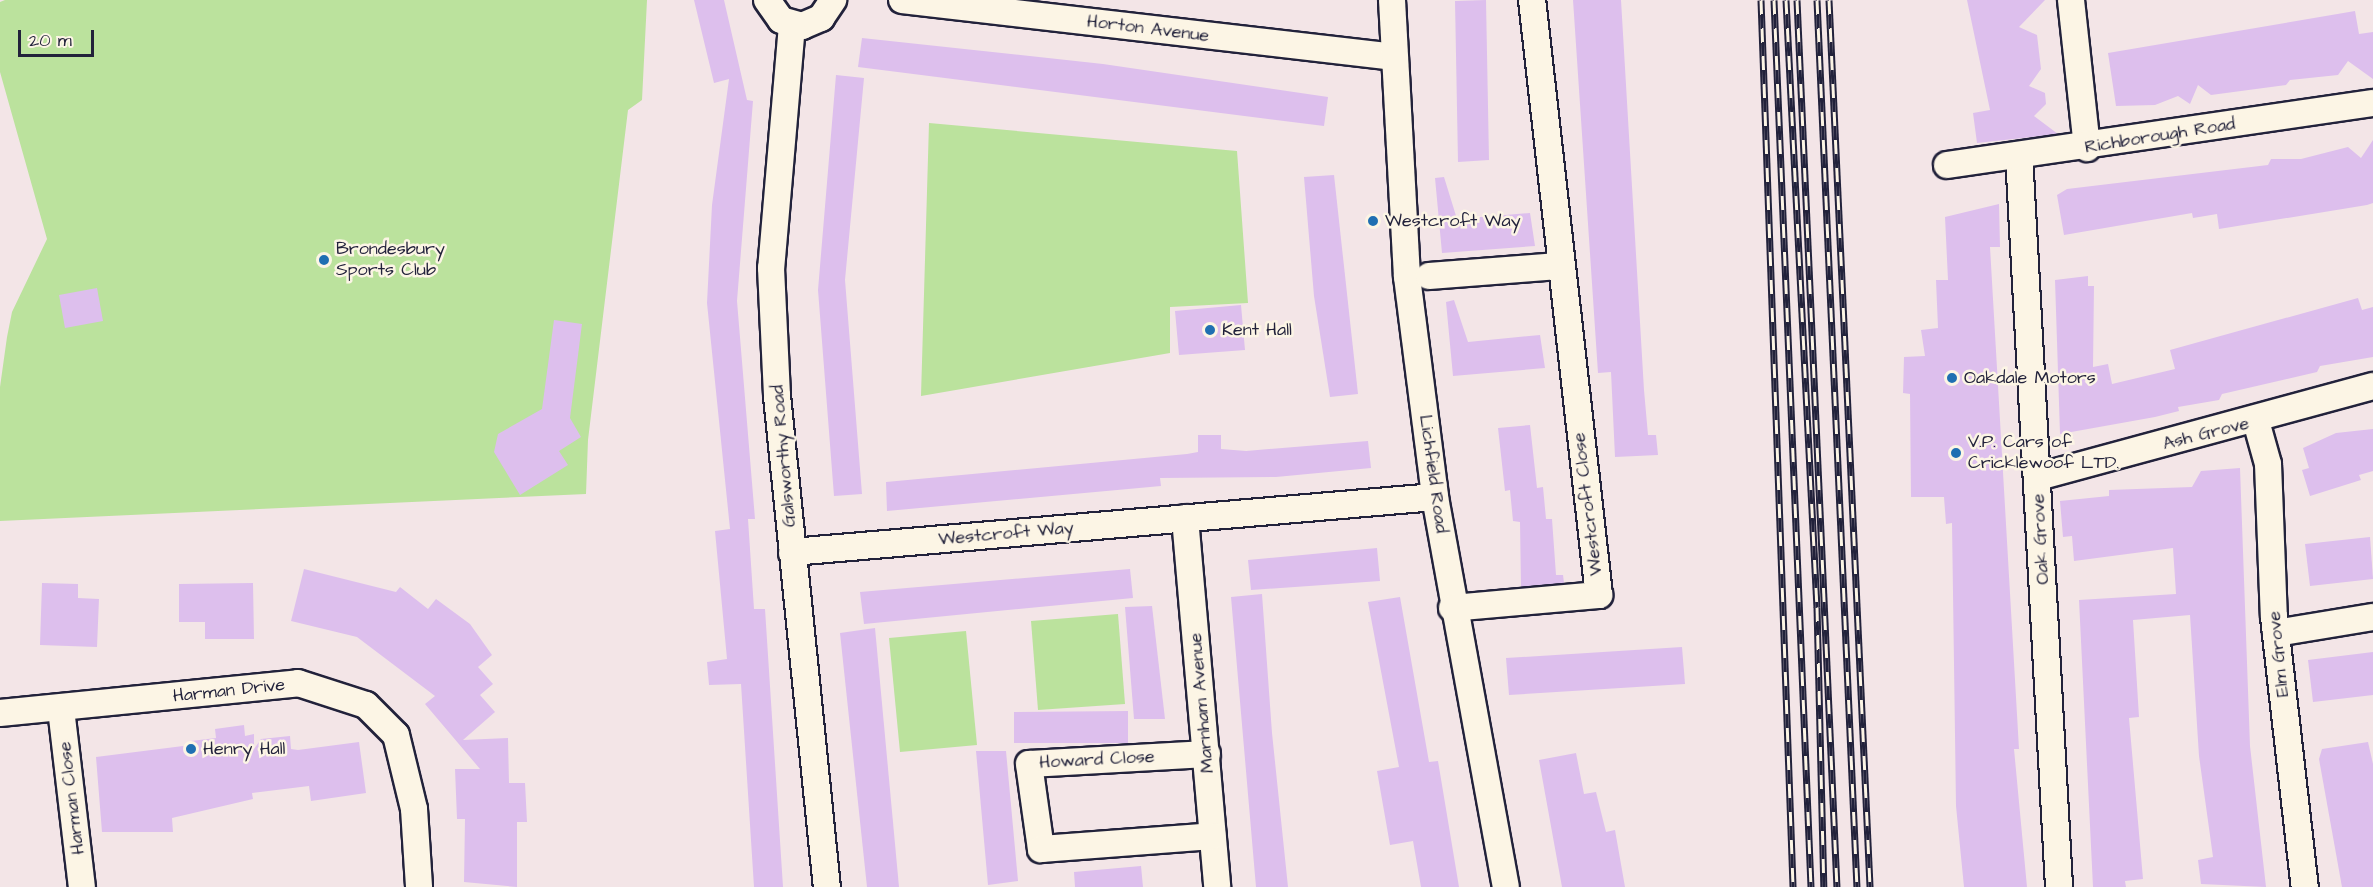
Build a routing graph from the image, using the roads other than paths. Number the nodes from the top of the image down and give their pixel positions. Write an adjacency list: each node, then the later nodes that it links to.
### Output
1 (767, 0): 7 (street)
2 (833, 0): 7 (street)
3 (902, 0): 8 (street, Horton Avenue)
4 (1392, 0): 8 (street, Lichfield Road)
5 (1532, 0): 13 (street, Westcroft Close)
6 (2071, 0): 10 (street)
7 (792, 25): 20 (street, Galsworthy Road)
8 (1393, 57): 18 (street, Lichfield Road)
9 (2373, 103): 10 (street, Richborough Road)
10 (2087, 148): 11 (street, Richborough Road)
11 (2019, 155): 12 (street, Richborough Road); 17 (street, Oak Grove)
12 (1947, 165)
13 (1559, 266): 14 (street); 21 (street, Westcroft Close)
14 (1429, 276)
15 (2373, 386): 16 (street, Ash Grove)
16 (2256, 421): 17 (street, Ash Grove); 23 (street, Elm Grove)
17 (2038, 477): 33 (street, Oak Grove)
18 (1435, 497): 19 (street, Westcroft Way); 21 (street, Lichfield Road)
19 (1185, 518): 20 (street, Westcroft Way); 26 (street, Marnham Avenue)
20 (792, 552): 30 (street, Galsworthy Road)
21 (1452, 608): 32 (street, Lichfield Road)
22 (2373, 617): 23 (street)
23 (2276, 633): 34 (street, Elm Grove)
24 (62, 709): 25 (street, Harman Drive); 28 (street, Harman Close); 29 (street, Harman Drive)
25 (0, 713)
26 (1207, 754): 27 (street, Marnham Avenue); 27 (street, Howard Close)
27 (1213, 836): 31 (street, Marnham Avenue)
28 (82, 887)
29 (419, 887)
30 (827, 887)
31 (1217, 887)
32 (1506, 887)
33 (2059, 887)
34 (2305, 887)

